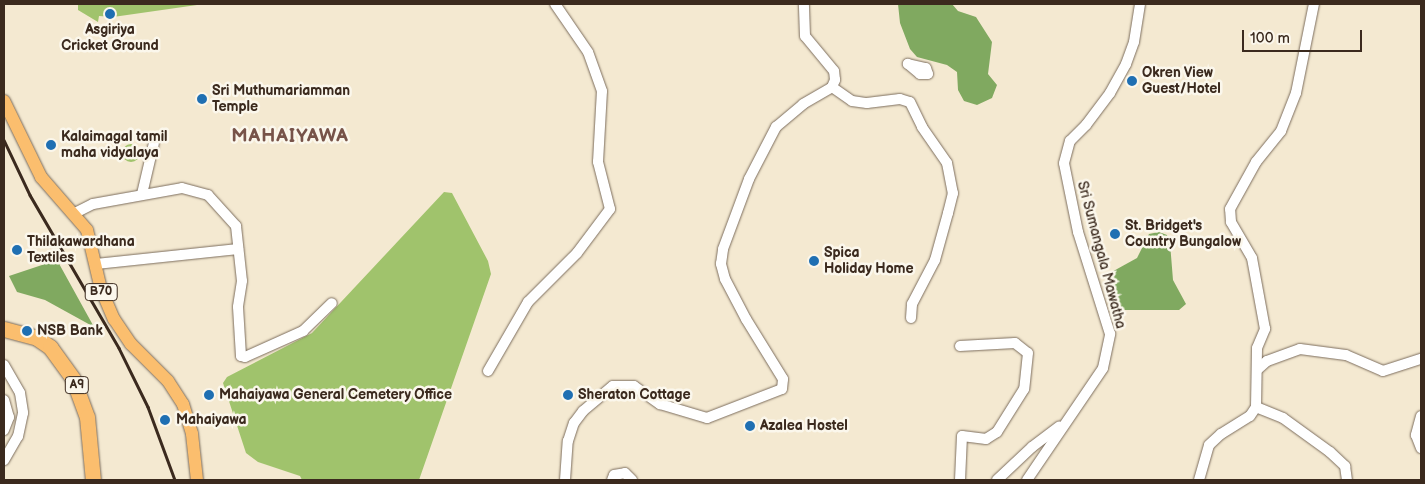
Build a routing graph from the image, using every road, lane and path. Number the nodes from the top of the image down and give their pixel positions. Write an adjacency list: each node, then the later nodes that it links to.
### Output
1 (554, 4): 19 (street)
2 (804, 4): 5 (street)
3 (1140, 4): 23 (street, Sri Sumangala Mawatha)
4 (1314, 4): 18 (street)
5 (832, 87): 13 (street); 29 (street)
6 (4, 101): 9 (main road, B70)
7 (154, 143): 8 (street)
8 (142, 194): 9 (street); 10 (street)
9 (75, 213): 11 (main road, B70)
10 (238, 249): 11 (street); 12 (street)
11 (96, 264): 28 (main road, B70)
12 (332, 303)
13 (911, 318)
14 (4, 329): 27 (highway, A9)
15 (960, 346): 32 (street)
16 (1421, 359): 18 (street)
17 (4, 365): 26 (street)
18 (1258, 369): 21 (street)
19 (488, 372)
20 (4, 400): 24 (street)
21 (1256, 407): 35 (street); 36 (street)
22 (1421, 416): 25 (street)
23 (1066, 422): 33 (street); 34 (street, Sri Sumangala Mawatha)
24 (4, 430)
25 (1421, 448)
26 (4, 460)
27 (93, 480)
28 (197, 480)
29 (565, 480)
30 (612, 480): 31 (street)
31 (632, 480)
32 (960, 480)
33 (997, 480)
34 (1026, 480)
35 (1199, 480)
36 (1347, 480)

